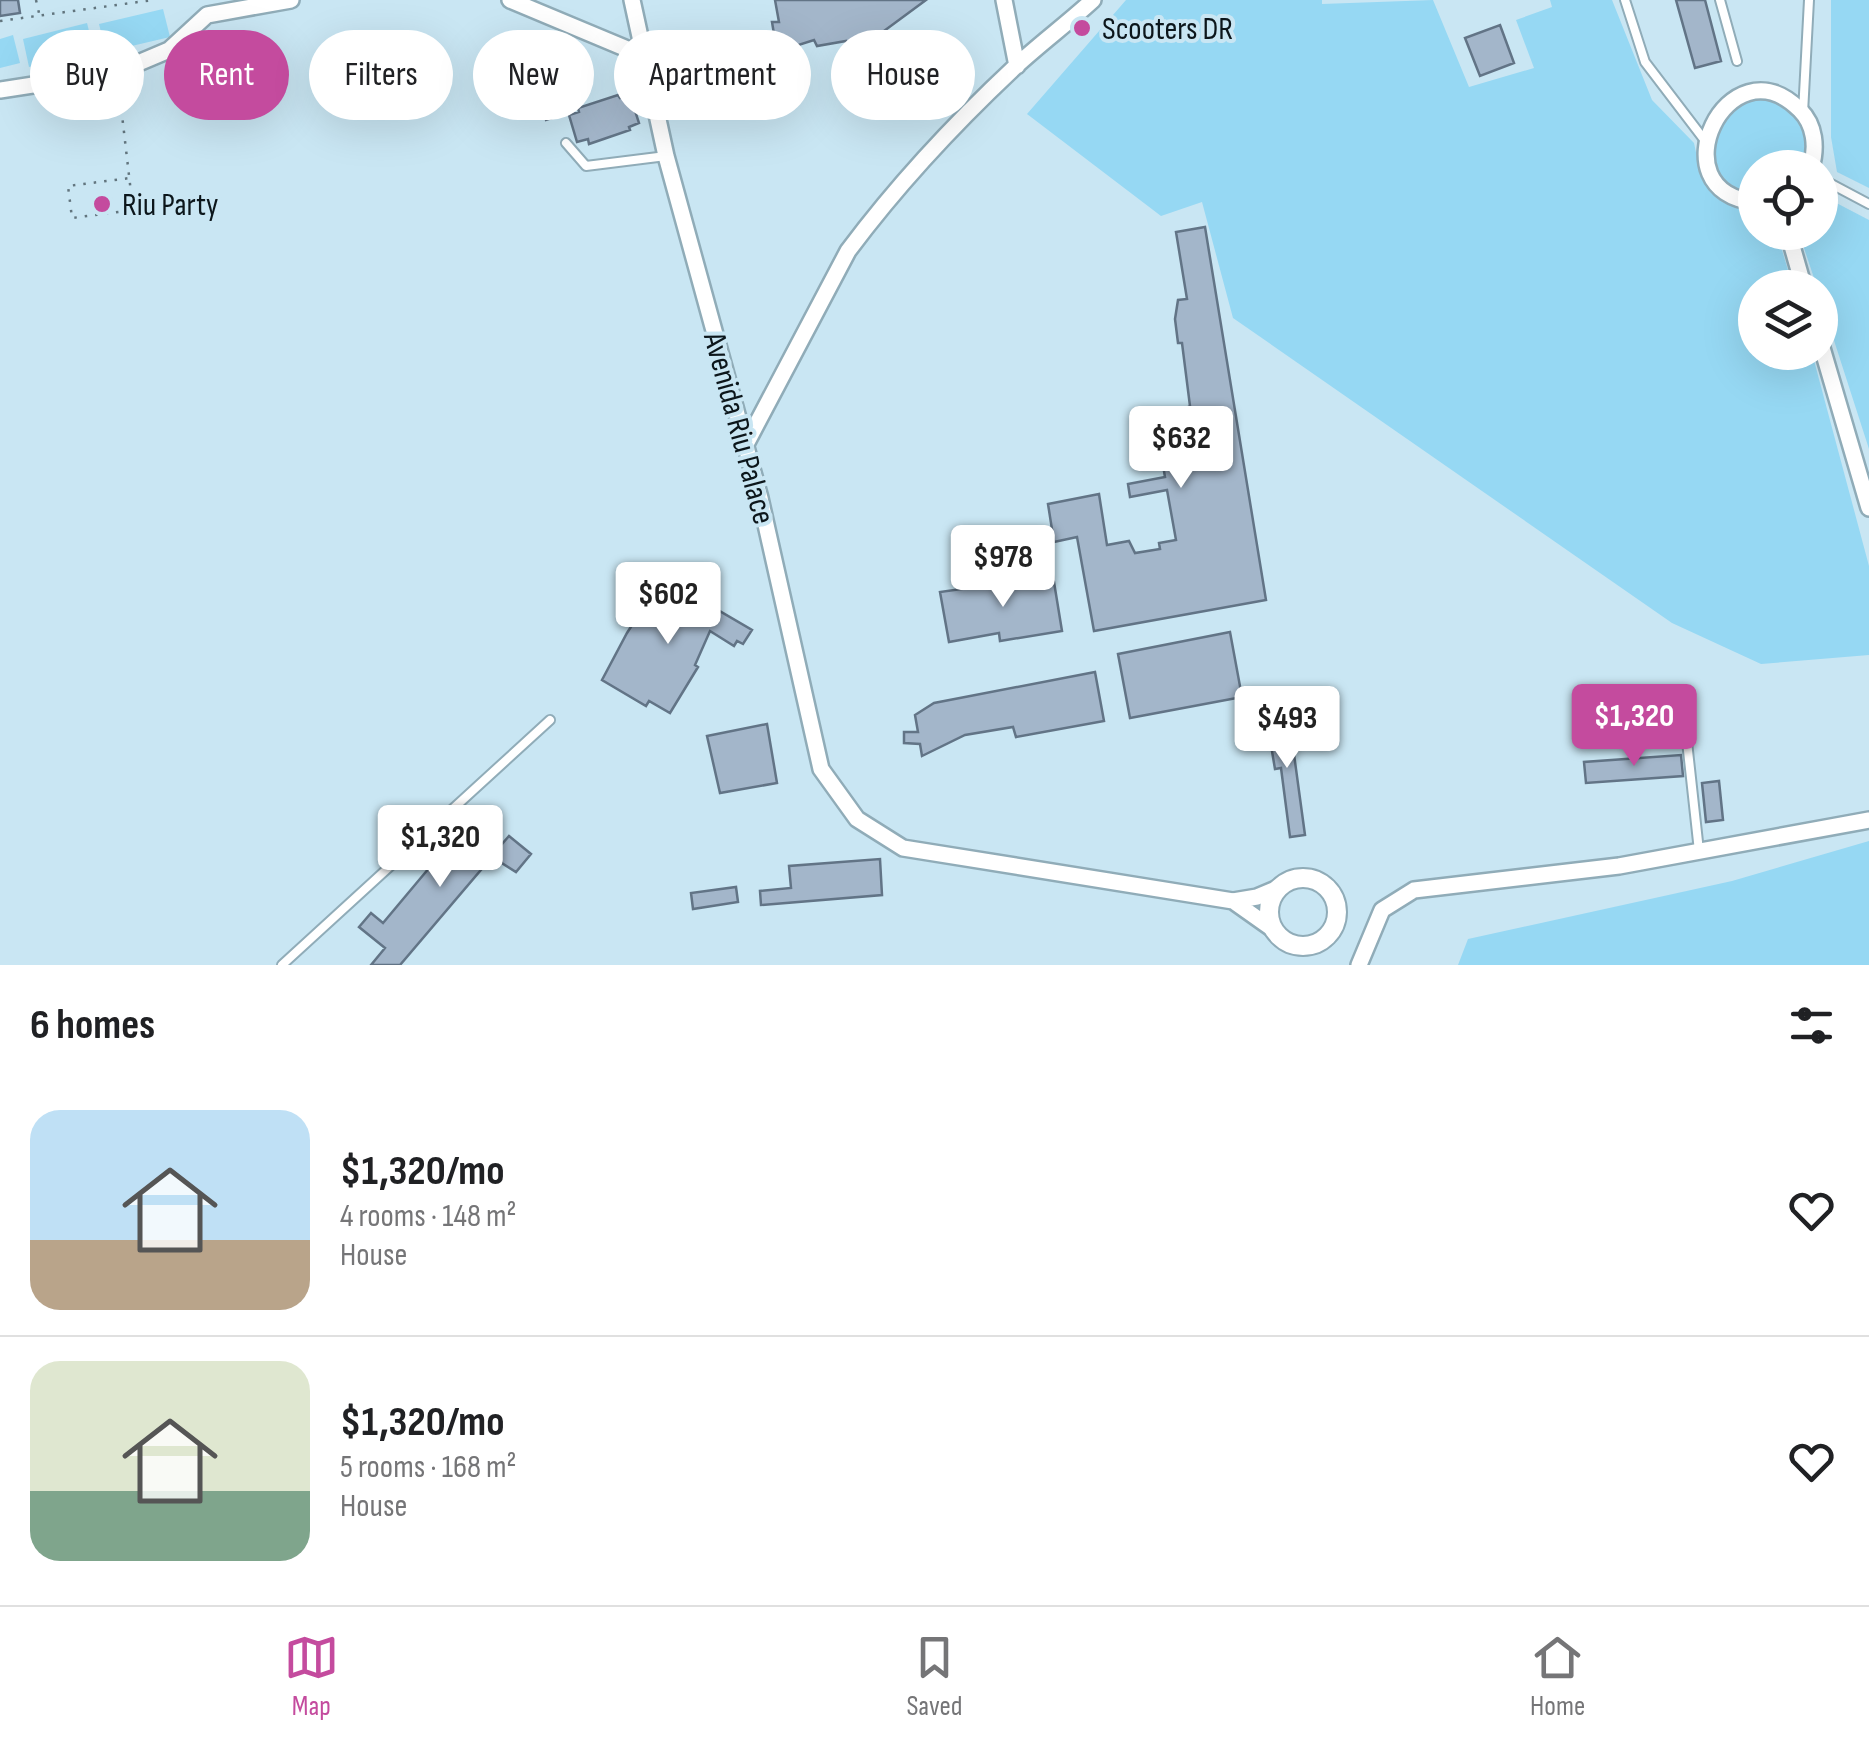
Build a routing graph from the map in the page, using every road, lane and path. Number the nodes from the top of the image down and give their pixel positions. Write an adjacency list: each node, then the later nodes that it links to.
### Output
1 (36, 0): 11 (path)
2 (153, 0): 11 (path)
3 (291, 0): 15 (street)
4 (510, 0): 14 (street)
5 (632, 0): 13 (street, Avenida Riu Palace)
6 (1004, 0): 17 (street)
7 (1093, 0): 17 (street)
8 (1625, 0): 23 (lane)
9 (1720, 0): 16 (lane)
10 (1809, 0): 20 (lane)
11 (39, 15): 12 (path)
12 (0, 22)
13 (638, 30)
14 (614, 43)
15 (144, 61)
16 (1737, 61)
17 (1017, 66): 33 (street)
18 (30, 85): 19 (street)
19 (0, 90)
20 (1803, 113): 23 (street); 25 (street)
21 (123, 120): 27 (path)
22 (658, 120): 26 (street, Avenida Riu Palace)
23 (1706, 142): 29 (street)
24 (566, 143): 26 (lane)
25 (1814, 150)
26 (666, 156): 33 (street, Avenida Riu Palace)
27 (130, 178): 27 (path)
28 (1838, 188): 30 (lane)
29 (1738, 197)
30 (1869, 204)
31 (1829, 370): 34 (street)
32 (1869, 442): 34 (street)
33 (745, 446): 41 (street, Avenida Riu Palace)
34 (1851, 446): 35 (street)
35 (1869, 508)
36 (1682, 705): 39 (lane)
37 (550, 720): 44 (lane)
38 (1869, 820): 39 (street)
39 (1699, 851): 46 (street)
40 (1278, 888): 41 (street, Avenida Riu Palace); 42 (street); 43 (street)
41 (1233, 901): 42 (street, Avenida Riu Palace)
42 (1274, 930): 43 (street)
43 (1312, 945): 45 (street)
44 (282, 965)
45 (1318, 965)
46 (1359, 965)

